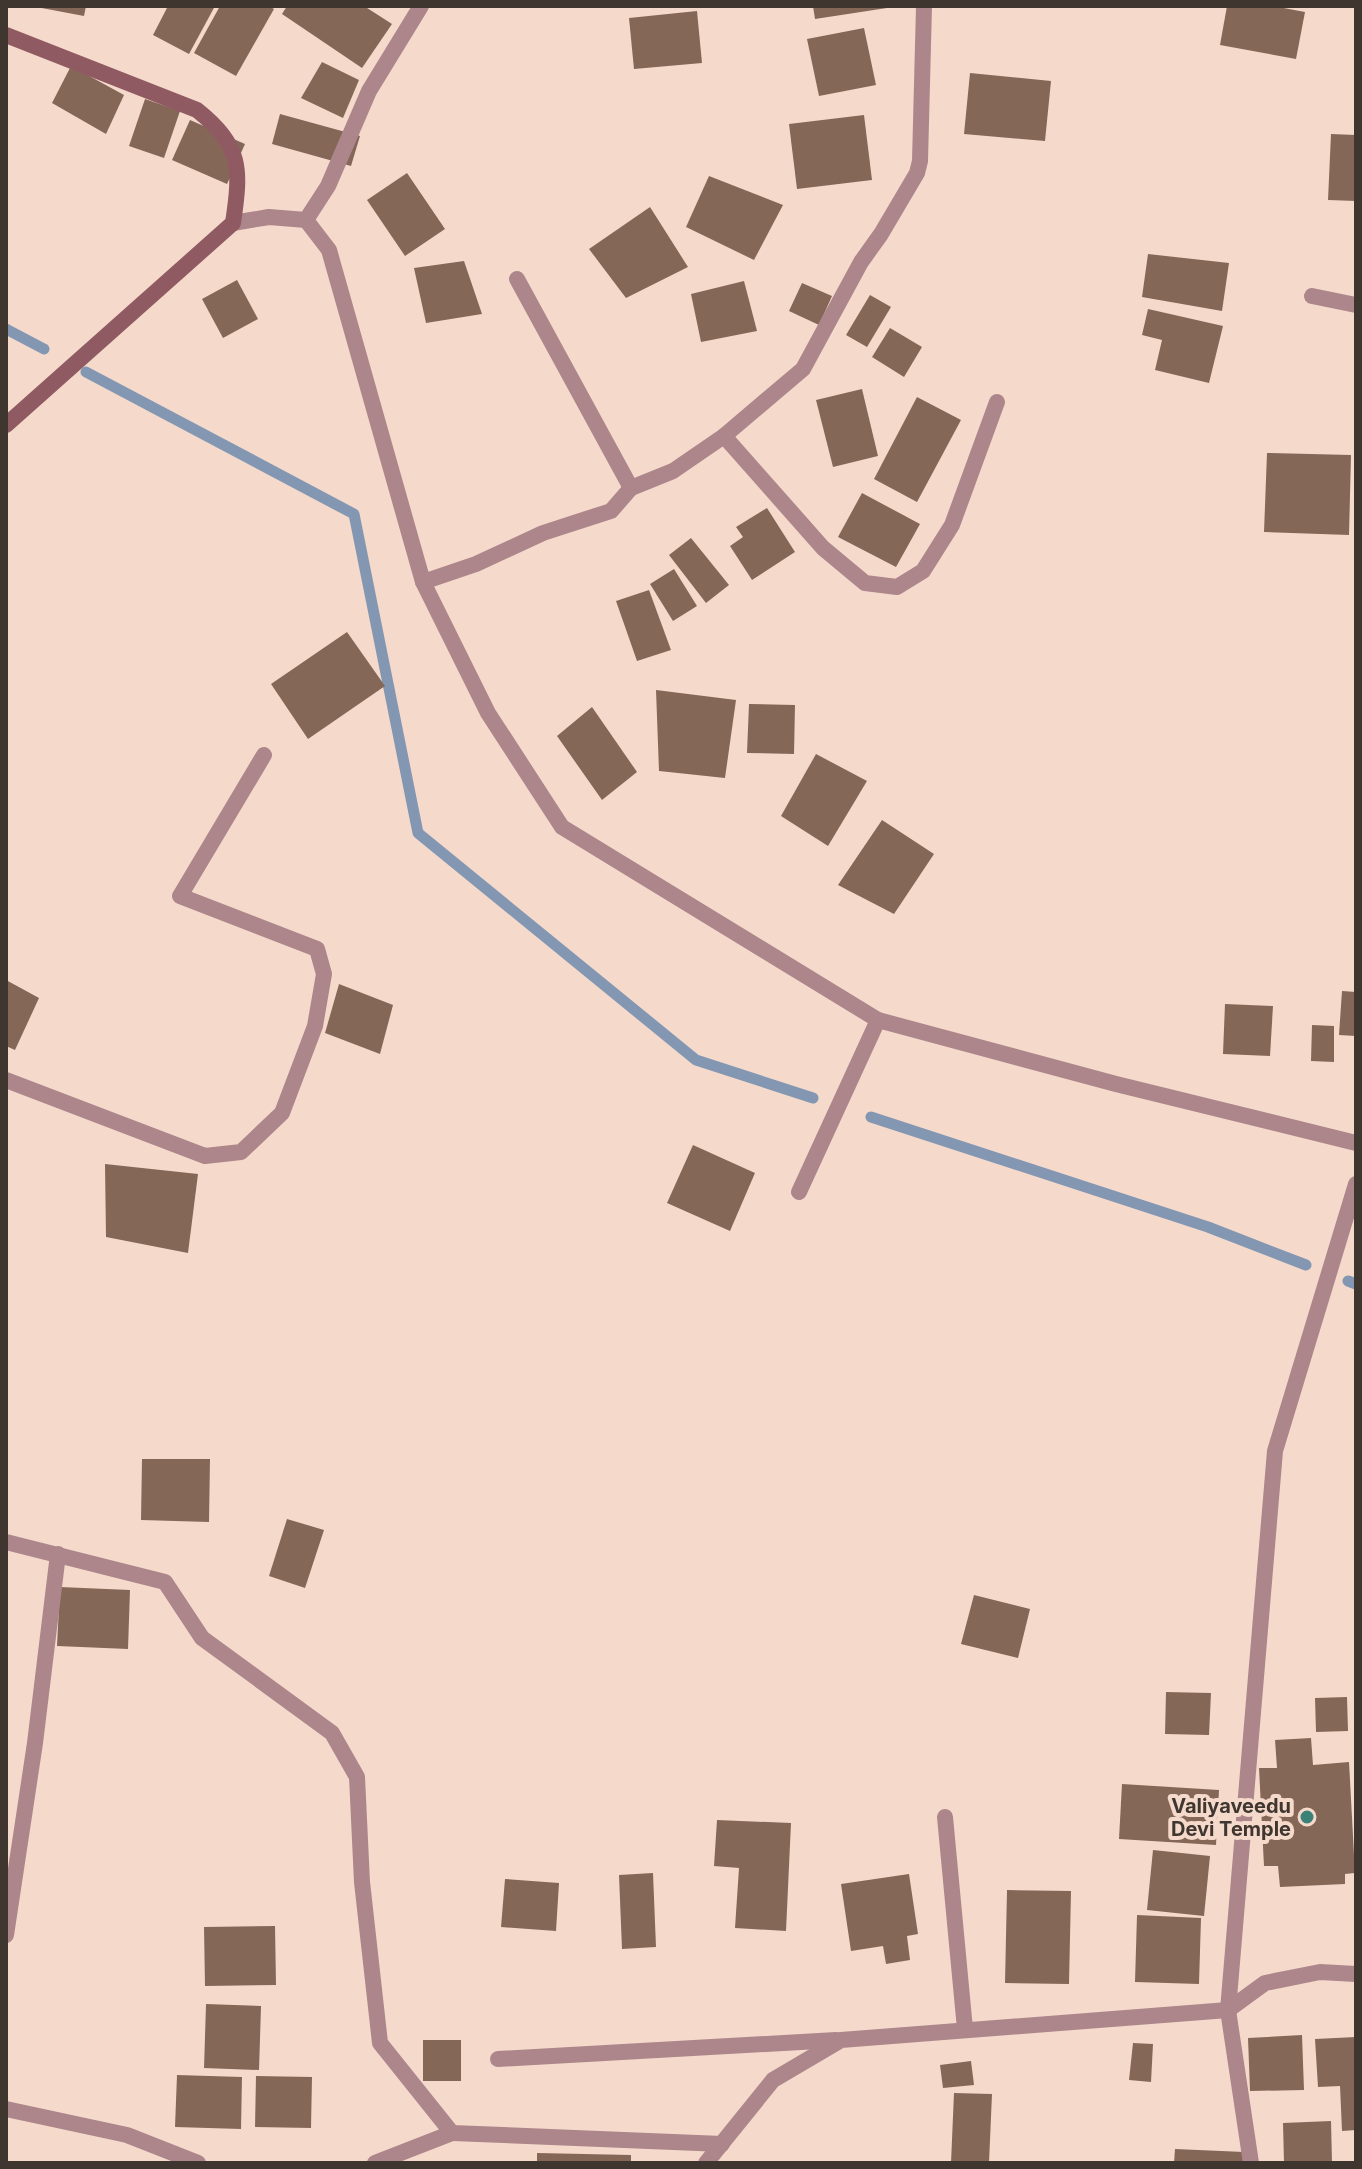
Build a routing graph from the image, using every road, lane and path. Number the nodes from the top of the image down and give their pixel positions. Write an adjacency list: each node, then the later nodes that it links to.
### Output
1 (421, 6): 4 (street)
2 (924, 6): 11 (street)
3 (6, 35): 5 (street)
4 (306, 220): 5 (street); 13 (street)
5 (233, 223): 10 (street)
6 (517, 279): 12 (street)
7 (1312, 296): 8 (street)
8 (1356, 305)
9 (997, 402): 11 (street)
10 (6, 425)
11 (724, 436): 12 (street)
12 (631, 488): 13 (street)
13 (423, 582): 15 (street)
14 (264, 755): 16 (street)
15 (878, 1020): 17 (street); 19 (street)
16 (6, 1080)
17 (1356, 1143)
18 (1356, 1184): 25 (street)
19 (799, 1192)
20 (6, 1542): 21 (street)
21 (58, 1554): 23 (street); 30 (street)
22 (945, 1817): 26 (street)
23 (6, 1935)
24 (1356, 1974): 25 (street)
25 (1228, 2010): 26 (street); 35 (street)
26 (965, 2029): 27 (street)
27 (841, 2040): 28 (street); 31 (street)
28 (498, 2059)
29 (6, 2109): 32 (street)
30 (452, 2133): 31 (street); 33 (street)
31 (722, 2144): 34 (street)
32 (198, 2163)
33 (375, 2163)
34 (706, 2163)
35 (1251, 2163)

